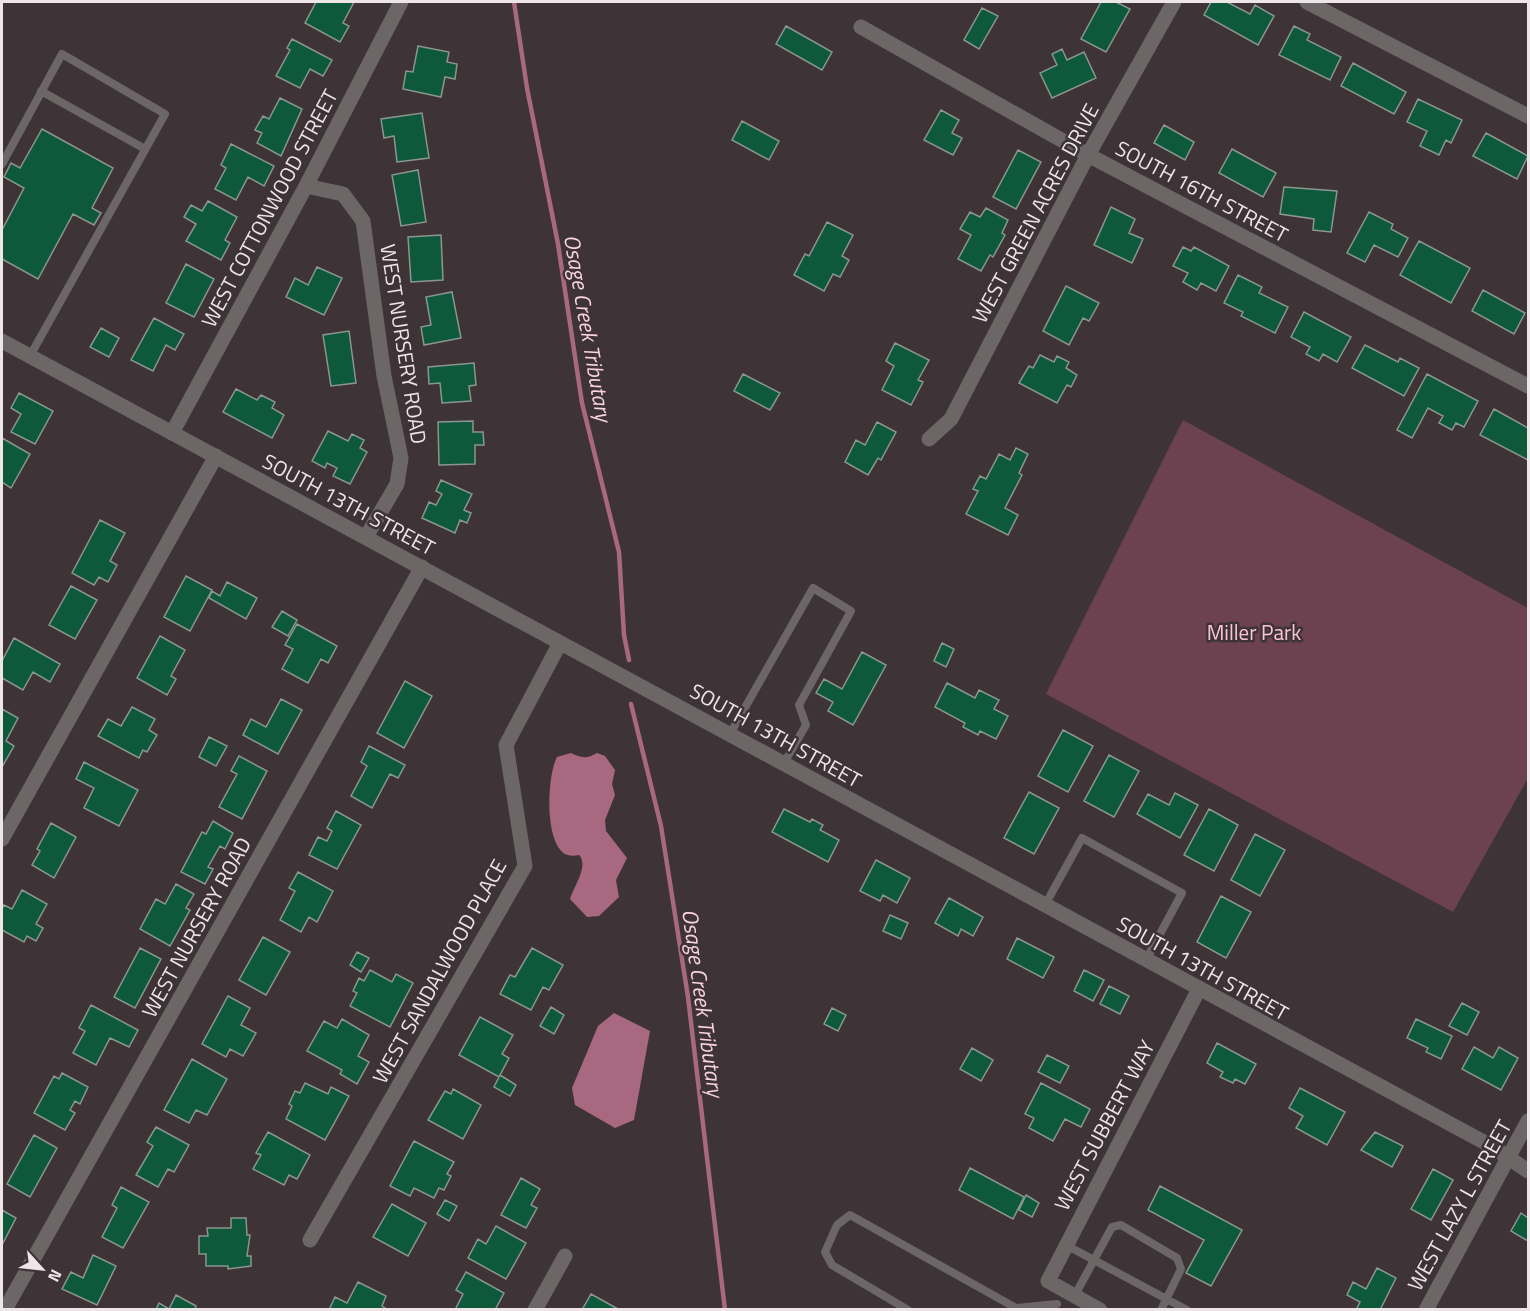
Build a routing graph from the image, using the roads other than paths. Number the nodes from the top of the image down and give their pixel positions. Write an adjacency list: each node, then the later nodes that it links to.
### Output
1 (401, 2): 10 (street, WEST COTTONWOOD STREET)
2 (1174, 2): 8 (street, WEST GREEN ACRES DRIVE)
3 (1306, 2): 6 (street)
4 (861, 27): 8 (street, SOUTH 16TH STREET)
5 (41, 91): 7 (lane); 7 (lane); 9 (lane)
6 (1528, 116)
7 (146, 149): 12 (lane)
8 (1088, 155): 13 (street, SOUTH 16TH STREET); 15 (street, WEST GREEN ACRES DRIVE)
9 (2, 164)
10 (306, 186): 14 (street, WEST COTTONWOOD STREET); 17 (street, WEST NURSERY ROAD)
11 (2, 341): 12 (street, SOUTH 13TH STREET)
12 (30, 356): 14 (street, SOUTH 13TH STREET)
13 (1528, 386)
14 (172, 433): 16 (street, SOUTH 13TH STREET)
15 (928, 439)
16 (216, 456): 17 (street, SOUTH 13TH STREET); 22 (street)
17 (366, 537): 18 (street, SOUTH 13TH STREET)
18 (422, 567): 19 (street, SOUTH 13TH STREET); 35 (street, WEST NURSERY ROAD)
19 (561, 644): 20 (street, SOUTH 13TH STREET); 29 (street, WEST SANDALWOOD PLACE)
20 (730, 734): 21 (street, SOUTH 13TH STREET); 21 (lane)
21 (784, 763): 23 (street, SOUTH 13TH STREET)
22 (2, 839)
23 (1045, 906): 24 (street, SOUTH 13TH STREET); 24 (lane)
24 (1146, 960): 25 (street, SOUTH 13TH STREET)
25 (1199, 989): 27 (street, SOUTH 13TH STREET); 30 (street, WEST SUBBERT WAY)
26 (1528, 1121): 27 (street, WEST LAZY L STREET)
27 (1509, 1158): 28 (street, SOUTH 13TH STREET); 42 (street, WEST LAZY L STREET)
28 (1528, 1171)
29 (310, 1240)
30 (1065, 1244): 32 (lane); 33 (street, WEST SUBBERT WAY)
31 (566, 1256): 37 (street)
32 (1093, 1260): 33 (lane); 34 (lane); 34 (lane)
33 (1070, 1293): 36 (lane); 39 (street)
34 (1167, 1299): 40 (lane); 41 (lane)
35 (7, 1306)
36 (1055, 1307): 38 (lane)
37 (536, 1310)
38 (908, 1310)
39 (1100, 1310)
40 (1161, 1310)
41 (1187, 1310)
42 (1426, 1310)

